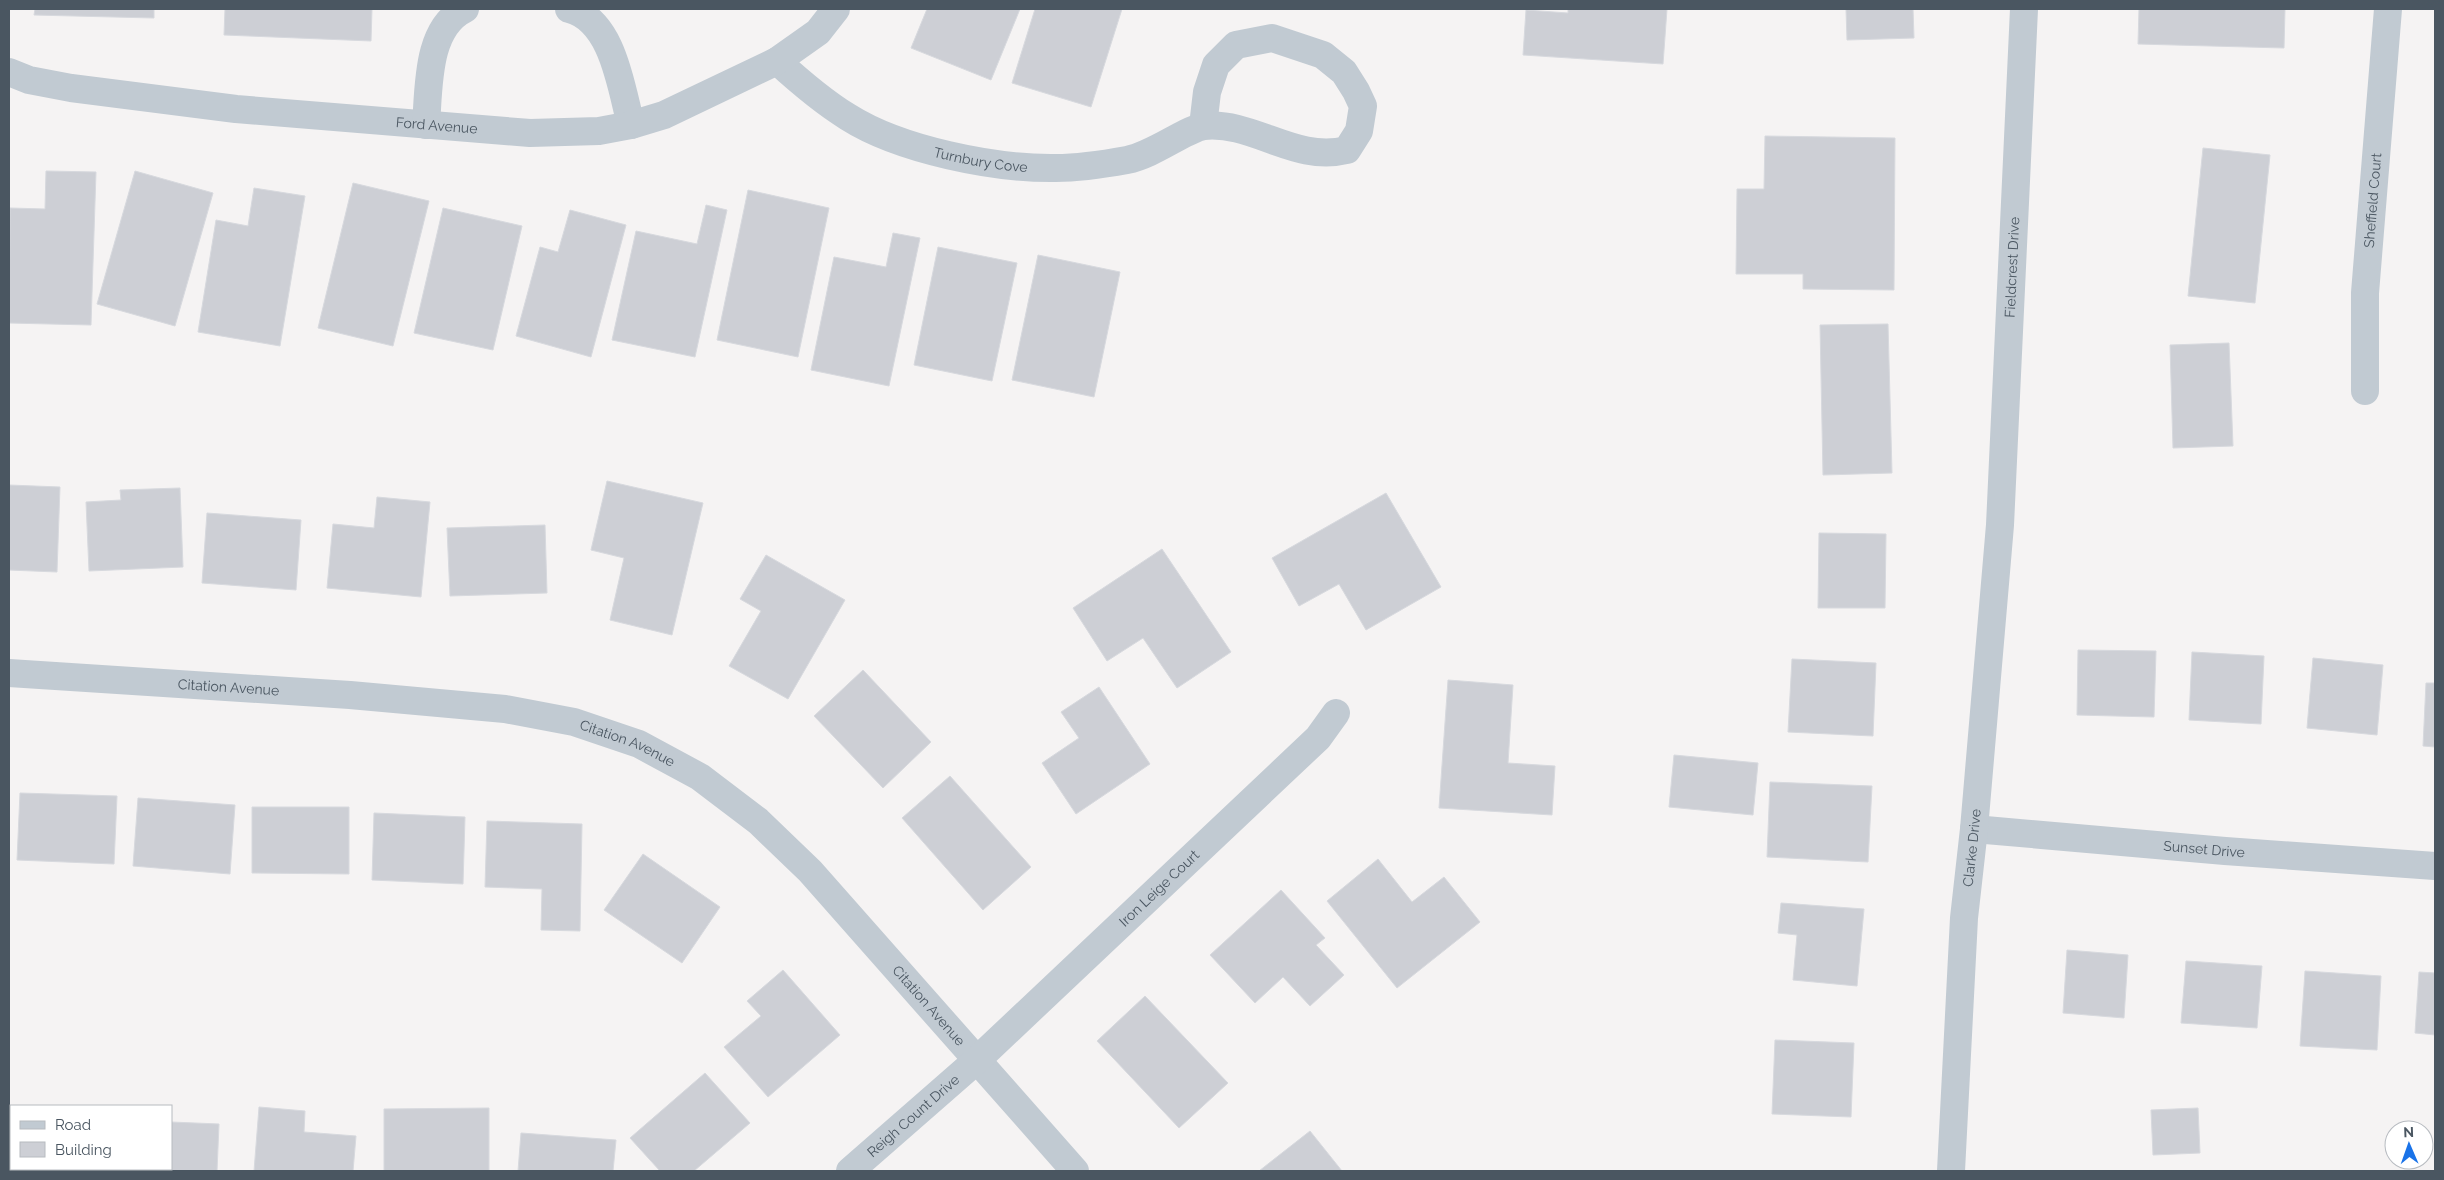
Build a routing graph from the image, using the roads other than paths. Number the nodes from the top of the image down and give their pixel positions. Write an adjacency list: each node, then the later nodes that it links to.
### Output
1 (466, 9): 8 (street)
2 (569, 9): 9 (street)
3 (836, 9): 6 (street, Ford Avenue)
4 (2024, 9): 12 (street, Fieldcrest Drive)
5 (2388, 9): 11 (street, Sheffield Court)
6 (777, 61): 9 (street, Ford Avenue); 10 (street, Turnbury Cove)
7 (9, 72): 8 (street, Ford Avenue)
8 (426, 125): 9 (street, Ford Avenue)
9 (631, 125)
10 (1203, 126): 10 (street, Turnbury Cove)
11 (2365, 390)
12 (2000, 526): 15 (street, Clarke Drive)
13 (9, 673): 17 (street, Citation Avenue)
14 (1336, 713): 17 (street, Iron Leige Court)
15 (1974, 829): 16 (street, Sunset Drive); 20 (street, Clarke Drive)
16 (2435, 866)
17 (976, 1060): 18 (street, Reigh Count Drive); 19 (street, Citation Avenue)
18 (850, 1171)
19 (1075, 1171)
20 (1951, 1171)

